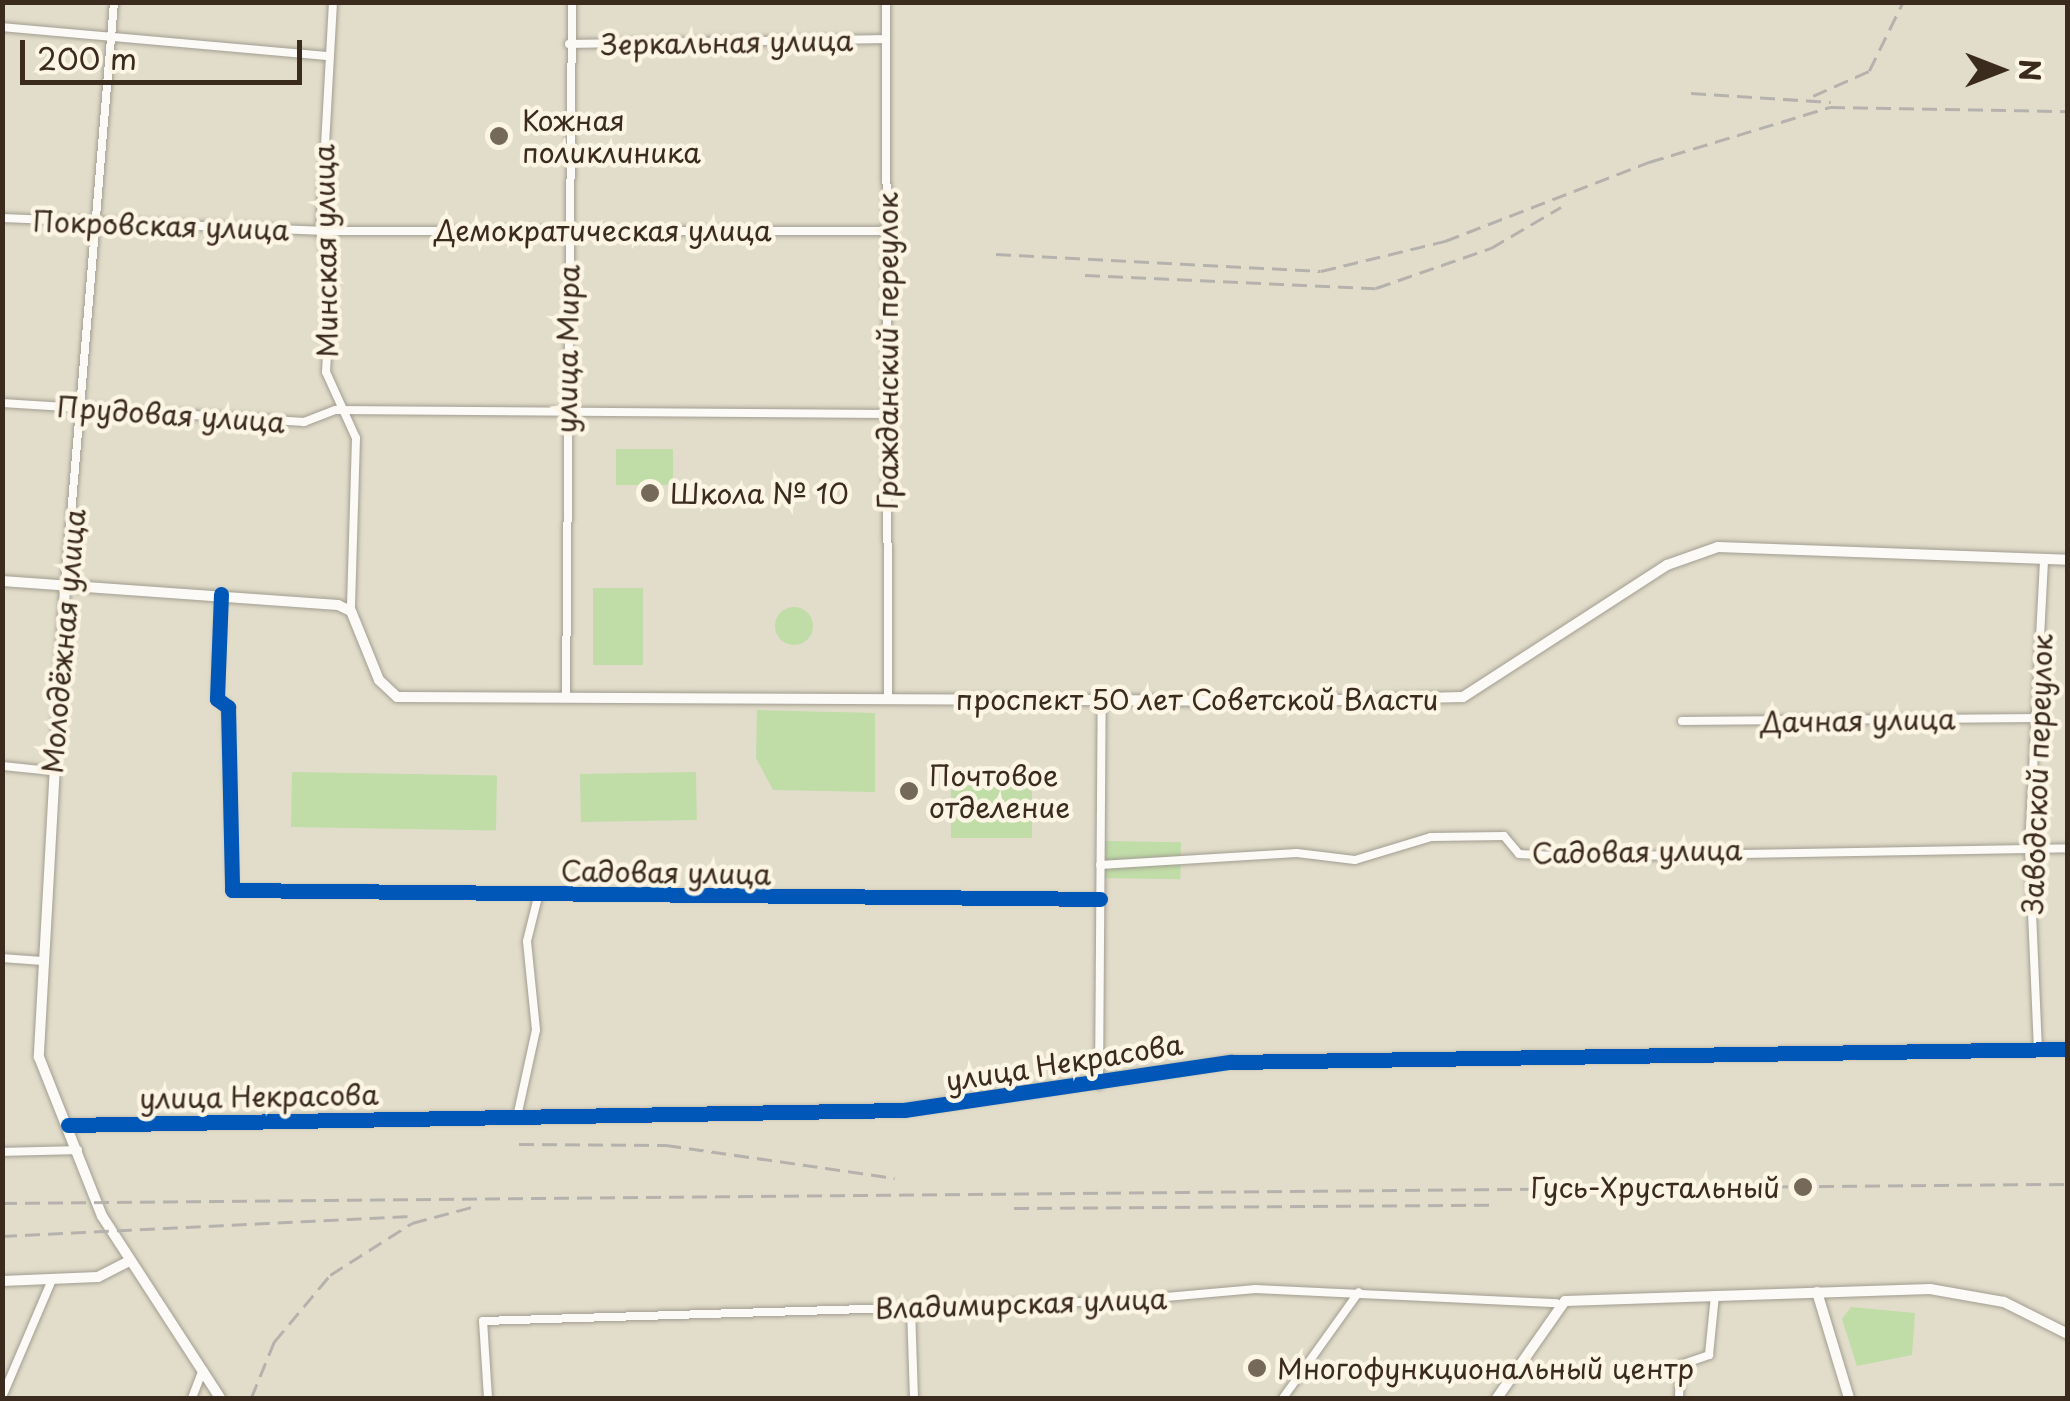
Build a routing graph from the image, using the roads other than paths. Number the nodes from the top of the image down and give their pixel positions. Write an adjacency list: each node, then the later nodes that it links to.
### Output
1 (114, 2): 6 (street, Молодёжная улица)
2 (333, 2): 9 (street, Минская улица)
3 (572, 2): 8 (street, улица Мира)
4 (886, 2): 7 (street, Гражданский переулок)
5 (2, 27): 6 (street)
6 (110, 35): 9 (street); 11 (street, Молодёжная улица)
7 (886, 39): 8 (street, Зеркальная улица); 14 (street, Гражданский переулок)
8 (569, 44): 12 (street, улица Мира)
9 (326, 56): 13 (street, Минская улица)
10 (2, 218): 11 (street, Покровская улица)
11 (94, 224): 13 (street, Покровская улица); 16 (street, Молодёжная улица)
12 (569, 228): 13 (street, Демократическая улица); 14 (street, Демократическая улица); 19 (street, улица Мира)
13 (320, 231): 17 (street, Минская улица)
14 (886, 231): 18 (street, Гражданский переулок)
15 (2, 403): 16 (street, Прудовая улица)
16 (84, 408): 17 (street, Прудовая улица); 23 (street, Молодёжная улица)
17 (336, 410): 19 (street, Прудовая улица); 25 (street, Минская улица)
18 (888, 414): 19 (street, Прудовая улица); 27 (street, Гражданский переулок)
19 (565, 416): 26 (street, улица Мира)
20 (2044, 558): 21 (main road, проспект 50 лет Советской Власти); 28 (main road, проспект 50 лет Советской Власти); 29 (street, Заводской переулок)
21 (2068, 560)
22 (2, 582): 23 (main road)
23 (65, 587): 24 (main road); 32 (main road, Молодёжная улица)
24 (220, 594): 25 (main road); 36 (street, Садовая улица)
25 (351, 611): 26 (main road, проспект 50 лет Советской Власти)
26 (566, 696): 27 (main road, проспект 50 лет Советской Власти)
27 (888, 700): 28 (main road, проспект 50 лет Советской Власти)
28 (1102, 700): 35 (street)
29 (2034, 718): 30 (street, Дачная улица); 33 (street, Заводской переулок)
30 (1682, 721)
31 (2, 766): 32 (street)
32 (51, 770): 39 (main road, Молодёжная улица)
33 (2029, 847): 34 (street, Садовая улица); 35 (street, Садовая улица); 40 (street, Заводской переулок)
34 (2068, 848)
35 (1100, 864): 37 (street)
36 (538, 897): 37 (street, Садовая улица); 43 (street)
37 (1100, 898): 42 (street)
38 (2, 958): 39 (street)
39 (42, 960): 44 (main road, Молодёжная улица)
40 (2038, 1050): 41 (main road, улица Некрасова); 42 (main road, улица Некрасова)
41 (2068, 1050)
42 (1099, 1085): 43 (main road, улица Некрасова)
43 (517, 1117): 44 (main road, улица Некрасова)
44 (68, 1125): 45 (main road, Молодёжная улица)
45 (78, 1150): 46 (street); 47 (main road, Молодёжная улица)
46 (2, 1152)
47 (128, 1262): 49 (main road); 56 (main road, Молодёжная улица)
48 (2, 1281): 49 (main road)
49 (51, 1282): 57 (street)
50 (1358, 1292): 53 (street, Владимирская улица); 54 (street, Владимирская улица); 62 (street)
51 (1817, 1292): 52 (main road); 55 (main road); 65 (main road)
52 (1714, 1295): 53 (main road); 64 (street)
53 (1558, 1304): 63 (main road)
54 (911, 1308): 60 (street, Владимирская улица); 61 (street)
55 (2068, 1334)
56 (203, 1370): 58 (street); 59 (main road, Молодёжная улица)
57 (2, 1397)
58 (192, 1398)
59 (220, 1398)
60 (488, 1398)
61 (914, 1398)
62 (1284, 1398)
63 (1498, 1398)
64 (1679, 1398)
65 (1849, 1398)

